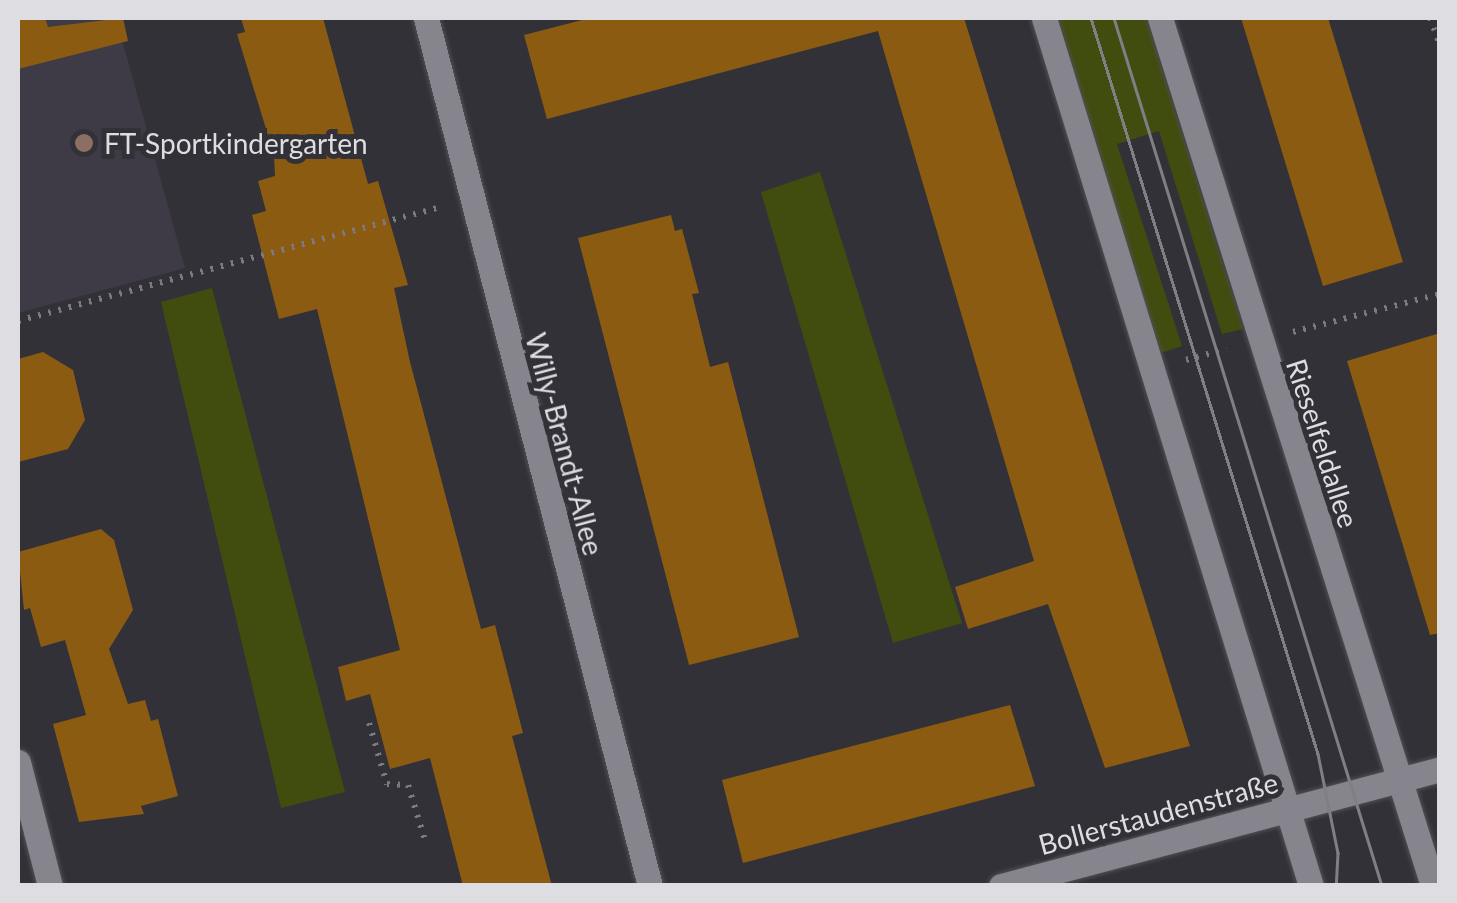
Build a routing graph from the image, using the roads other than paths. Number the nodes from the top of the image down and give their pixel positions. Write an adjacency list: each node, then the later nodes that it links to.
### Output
1 (426, 18): 9 (street, Willy-Brandt-Allee)
2 (1044, 18): 7 (street)
3 (1160, 18): 6 (street, Rieselfeldallee)
4 (18, 762): 8 (street)
5 (1440, 769): 6 (street, Bollerstaudenstraße)
6 (1402, 778): 7 (street, Bollerstaudenstraße); 12 (street, Rieselfeldallee)
7 (1286, 812): 10 (street, Bollerstaudenstraße); 11 (street)
8 (50, 886)
9 (650, 886)
10 (1001, 886)
11 (1311, 886)
12 (1433, 886)

